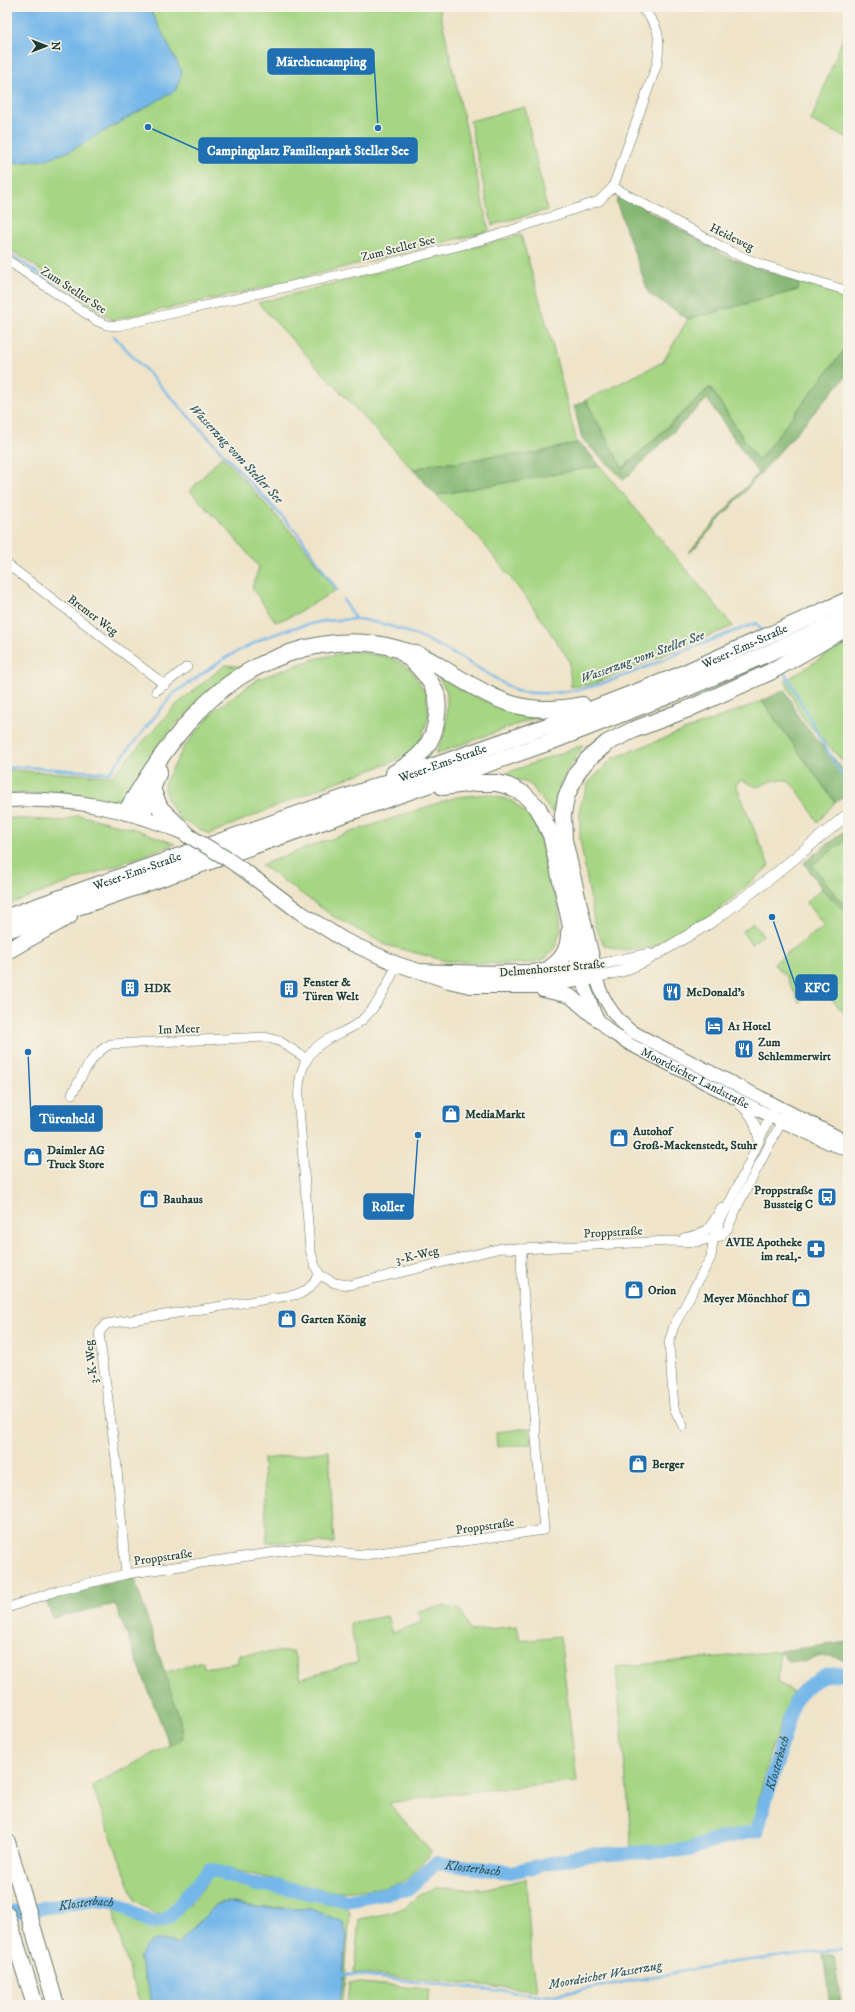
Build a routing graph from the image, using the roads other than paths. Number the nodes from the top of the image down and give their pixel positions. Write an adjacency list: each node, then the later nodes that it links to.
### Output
1 (640, 7): 2 (street, Zum Steller See)
2 (613, 187): 3 (street, Zum Steller See); 4 (street, Heideweg)
3 (7, 260)
4 (848, 291)
5 (7, 564): 13 (street, Bremer Weg)
6 (848, 600): 11 (highway, Weser-Ems-Straße)
7 (848, 617): 11 (highway, Weser-Ems-Straße)
8 (848, 627): 11 (highway)
9 (759, 649): 11 (highway, Weser-Ems-Straße); 15 (highway, Weser-Ems-Straße); 18 (highway, Weser-Ems-Straße)
10 (399, 650): 15 (highway); 16 (highway); 19 (highway)
11 (776, 655): 35 (highway)
12 (187, 667): 13 (street)
13 (165, 685): 14 (street)
14 (156, 691)
15 (612, 702): 19 (highway, Weser-Ems-Straße)
16 (161, 757): 17 (highway); 21 (highway)
17 (152, 789): 23 (highway); 24 (highway)
18 (413, 790): 25 (highway, Weser-Ems-Straße); 29 (highway)
19 (362, 792): 26 (highway, Weser-Ems-Straße)
20 (7, 800): 21 (main road)
21 (126, 812): 23 (main road, Delmenhorster Straße)
22 (848, 814): 35 (street, Delmenhorster Straße)
23 (142, 816): 24 (main road, Delmenhorster Straße)
24 (189, 836): 32 (main road, Delmenhorster Straße, bridge)
25 (93, 902): 30 (highway); 31 (highway)
26 (30, 908): 27 (highway); 28 (highway)
27 (7, 911)
28 (7, 916)
29 (572, 928): 34 (highway); 35 (highway)
30 (7, 930)
31 (7, 951)
32 (397, 964): 33 (main road, Delmenhorster Straße); 38 (street)
33 (418, 971): 34 (main road, Delmenhorster Straße); 36 (main road, Delmenhorster Straße)
34 (546, 971): 35 (main road, Delmenhorster Straße)
35 (588, 973): 36 (main road); 37 (main road, Moordeicher Landstraße); 41 (main road, Moordeicher Landstraße)
36 (536, 986): 37 (main road)
37 (597, 1019): 40 (main road, Moordeicher Landstraße)
38 (307, 1059): 39 (street, Im Meer); 51 (street)
39 (72, 1094)
40 (735, 1098): 41 (main road, Moordeicher Landstraße); 43 (street)
41 (772, 1110): 42 (main road, Moordeicher Landstraße); 43 (street)
42 (785, 1116): 44 (main road, Moordeicher Landstraße); 45 (main road, Moordeicher Landstraße); 48 (street, Proppstraße)
43 (759, 1141): 46 (street)
44 (848, 1142)
45 (848, 1150)
46 (733, 1194): 47 (street); 48 (street)
47 (705, 1232): 48 (street); 49 (street, Proppstraße)
48 (713, 1239): 49 (street, Proppstraße); 52 (street)
49 (668, 1241): 50 (street, Proppstraße)
50 (522, 1249): 51 (street, 3-K-Weg); 53 (street, Proppstraße)
51 (320, 1275): 53 (street, 3-K-Weg)
52 (683, 1426)
53 (126, 1574): 54 (street, Proppstraße)
54 (7, 1608)
55 (7, 1842): 58 (highway)
56 (8, 1918): 57 (highway)
57 (35, 2005)
58 (56, 2005)

